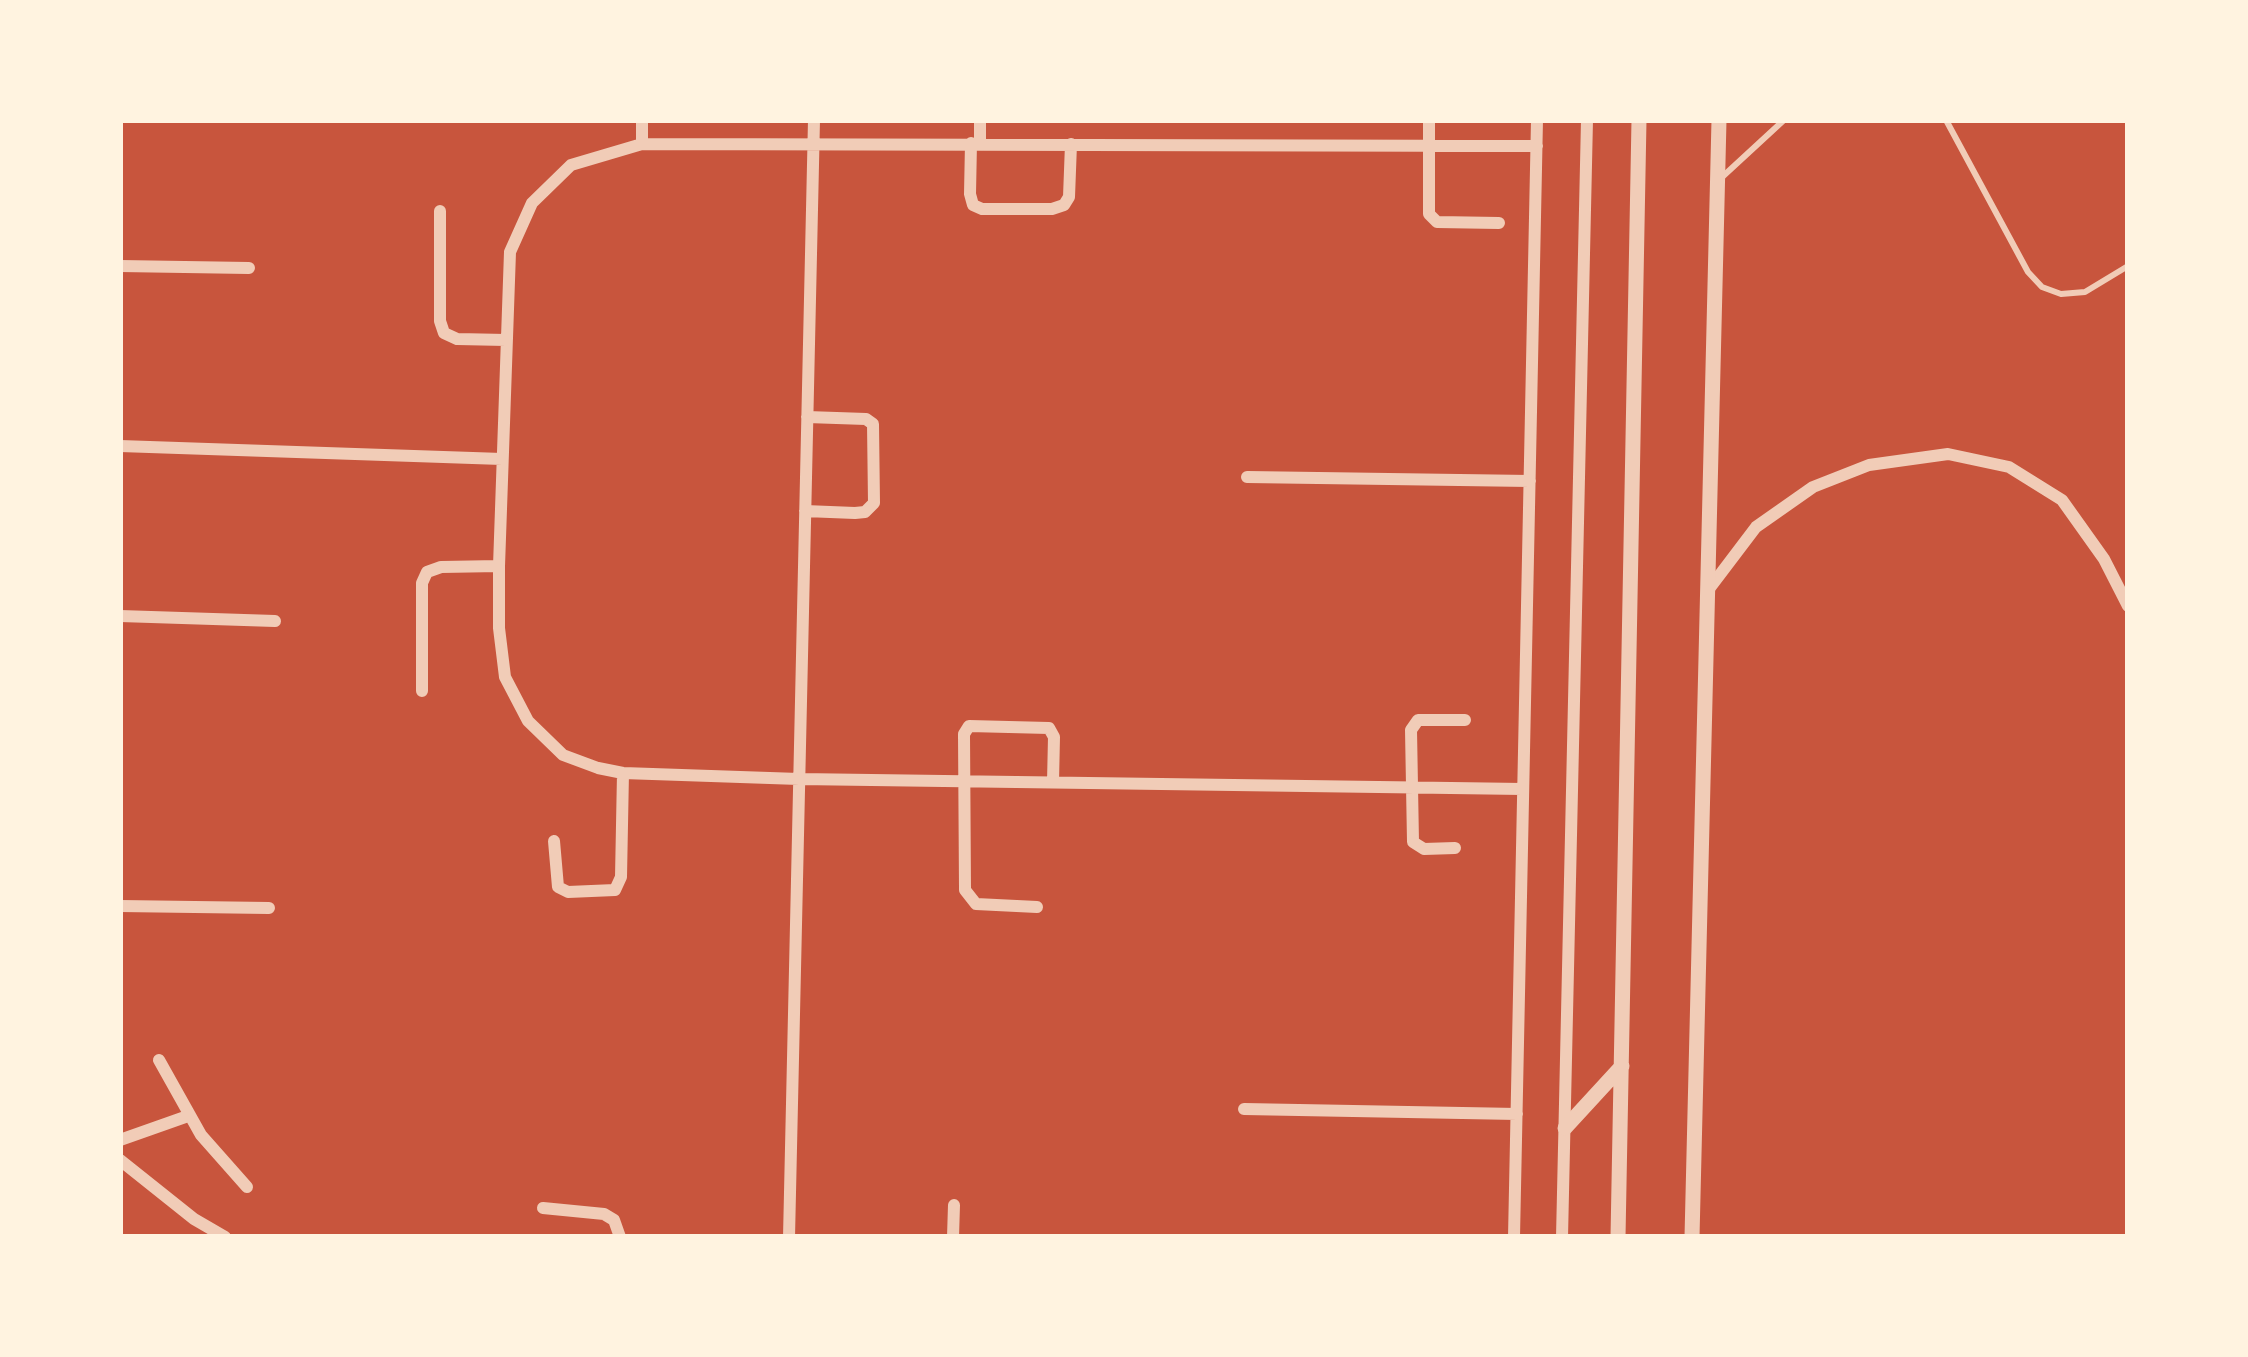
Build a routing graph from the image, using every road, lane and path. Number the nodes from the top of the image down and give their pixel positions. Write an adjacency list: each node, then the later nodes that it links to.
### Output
1 (642, 120): 13 (street)
2 (814, 120): 11 (street)
3 (980, 120): 12 (street)
4 (1429, 120): 15 (street)
5 (1537, 120): 16 (street)
6 (1587, 120): 53 (street)
7 (1640, 120): 49 (street)
8 (1719, 120): 17 (street)
9 (1784, 120): 17 (lane)
10 (1946, 120): 21 (lane)
11 (813, 142): 12 (street); 13 (street); 24 (street)
12 (975, 143): 14 (street); 14 (street)
13 (642, 144): 23 (street)
14 (1071, 144): 15 (street)
15 (1429, 145): 16 (street); 19 (street)
16 (1537, 146): 28 (street)
17 (1718, 181): 31 (street)
18 (440, 211): 23 (street)
19 (1499, 223)
20 (120, 266): 22 (street)
21 (2128, 266)
22 (248, 268)
23 (506, 340): 26 (street)
24 (807, 416): 29 (street); 29 (street)
25 (120, 446): 26 (street)
26 (502, 459): 30 (street)
27 (1246, 477): 28 (street)
28 (1530, 481): 42 (street)
29 (805, 512): 38 (street)
30 (499, 566): 35 (street); 37 (street)
31 (1708, 590): 32 (street); 66 (street)
32 (2128, 606)
33 (120, 616): 34 (street)
34 (275, 621)
35 (422, 691)
36 (1466, 720): 41 (street)
37 (623, 773): 38 (street); 43 (street)
38 (799, 779): 39 (street); 61 (street)
39 (964, 781): 40 (street); 40 (street); 46 (street)
40 (1053, 782): 41 (street)
41 (1411, 788): 42 (street); 44 (street)
42 (1523, 789): 51 (street)
43 (554, 841)
44 (1455, 848)
45 (120, 906): 47 (street)
46 (1037, 907)
47 (269, 908)
48 (159, 1060): 52 (street)
49 (1622, 1066): 53 (street); 65 (street)
50 (1244, 1109): 51 (street)
51 (1516, 1114): 63 (street)
52 (188, 1116): 54 (street); 56 (street)
53 (1565, 1128): 64 (street)
54 (120, 1140)
55 (120, 1160): 59 (street)
56 (247, 1187)
57 (954, 1205): 62 (street)
58 (543, 1208): 60 (street)
59 (225, 1237)
60 (620, 1237)
61 (789, 1237)
62 (953, 1237)
63 (1514, 1237)
64 (1562, 1237)
65 (1618, 1237)
66 (1692, 1237)

